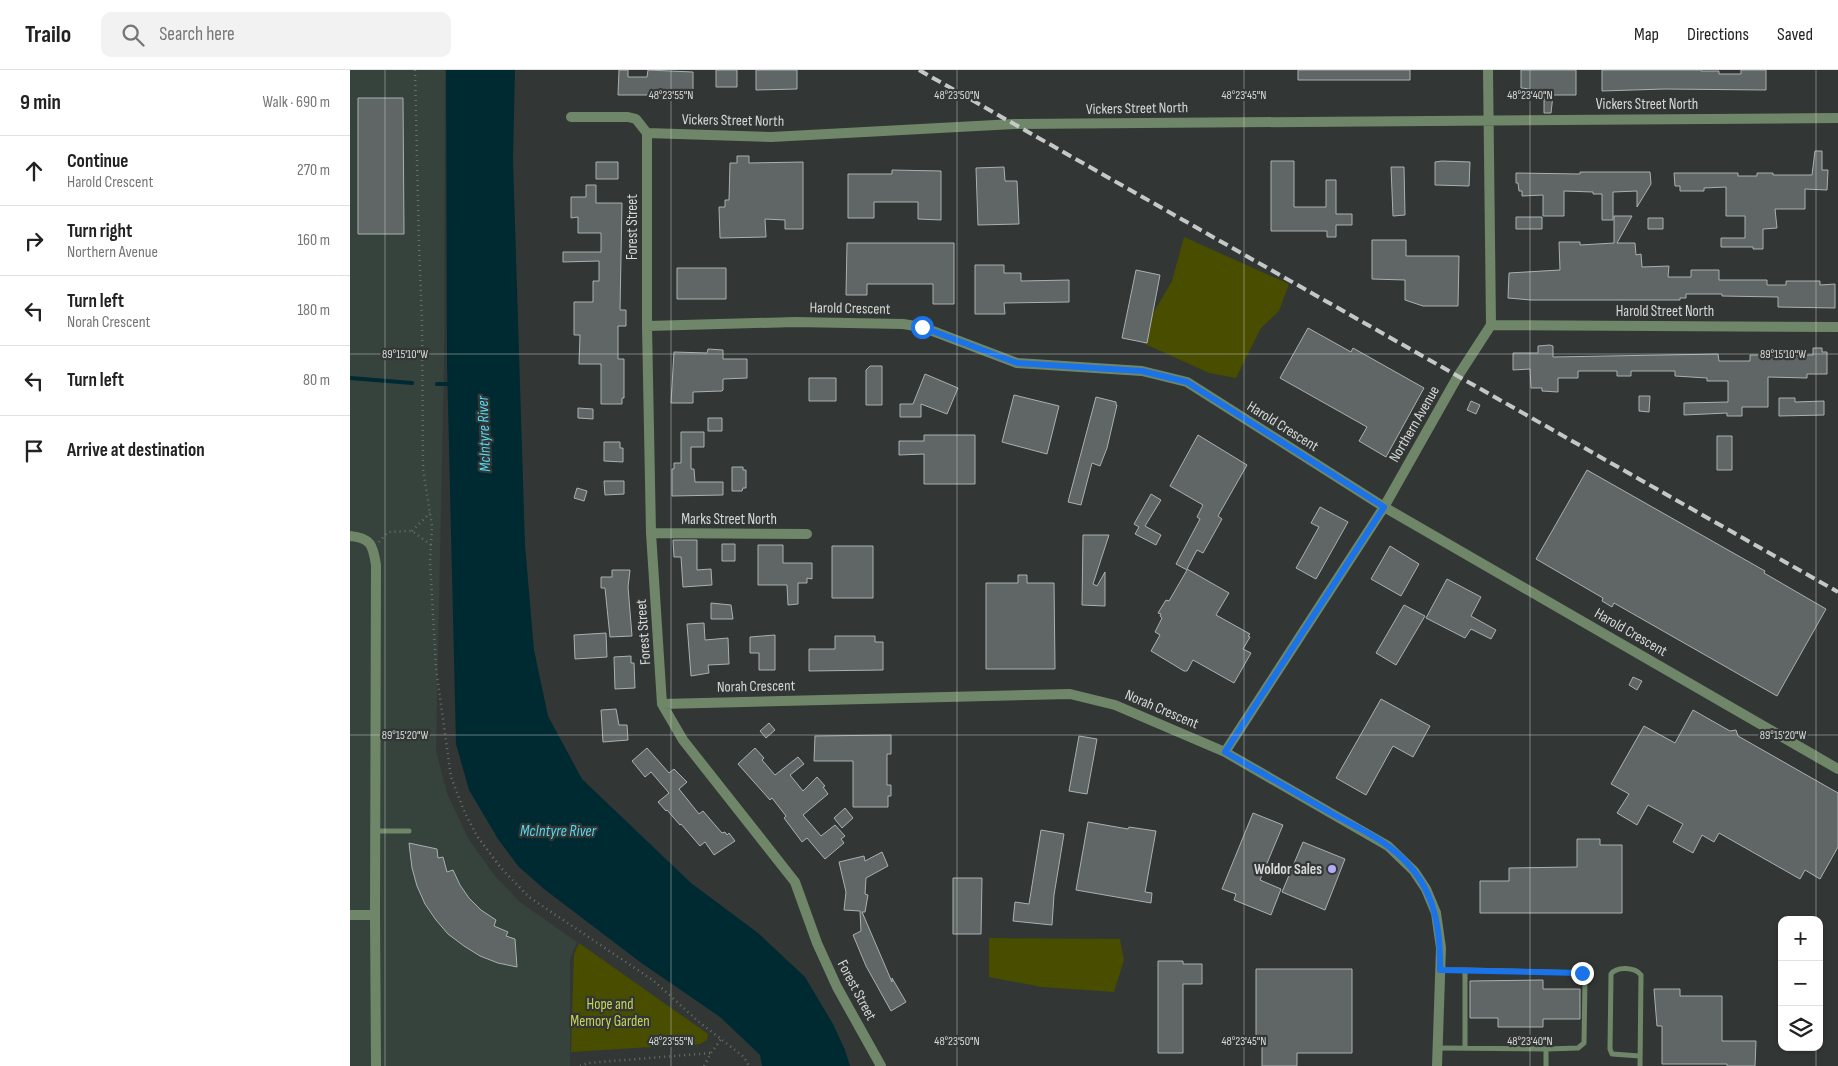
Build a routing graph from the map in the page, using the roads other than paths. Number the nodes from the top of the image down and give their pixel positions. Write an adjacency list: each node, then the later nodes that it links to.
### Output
1 (1488, 70): 4 (street)
2 (571, 117): 5 (street)
3 (1838, 118): 4 (street, Vickers Street North)
4 (1489, 120): 5 (street, Vickers Street North); 6 (street)
5 (647, 133): 7 (street, Forest Street)
6 (1491, 325): 8 (street, Harold Street North); 9 (street, Northern Avenue)
7 (647, 326): 9 (street, Harold Crescent); 10 (street, Forest Street)
8 (1838, 327)
9 (1384, 507): 14 (street, Northern Avenue); 15 (street, Harold Crescent)
10 (652, 533): 11 (street, Marks Street North); 13 (street, Forest Street)
11 (807, 534)
12 (350, 536): 16 (street)
13 (662, 704): 14 (street, Norah Crescent); 27 (street, Forest Street)
14 (1225, 752): 20 (street, Norah Crescent)
15 (1838, 770)
16 (375, 831): 17 (lane); 19 (street)
17 (408, 831)
18 (350, 915): 19 (street)
19 (375, 915): 26 (street)
20 (1440, 970): 21 (lane); 22 (street, Norah Crescent)
21 (1465, 970): 23 (lane); 24 (lane)
22 (1437, 1048): 23 (lane); 28 (street, Norah Crescent)
23 (1465, 1048): 24 (lane)
24 (1546, 1049): 29 (lane)
25 (1640, 1056): 25 (lane); 30 (lane)
26 (376, 1066)
27 (881, 1066)
28 (1437, 1066)
29 (1546, 1066)
30 (1640, 1066)

